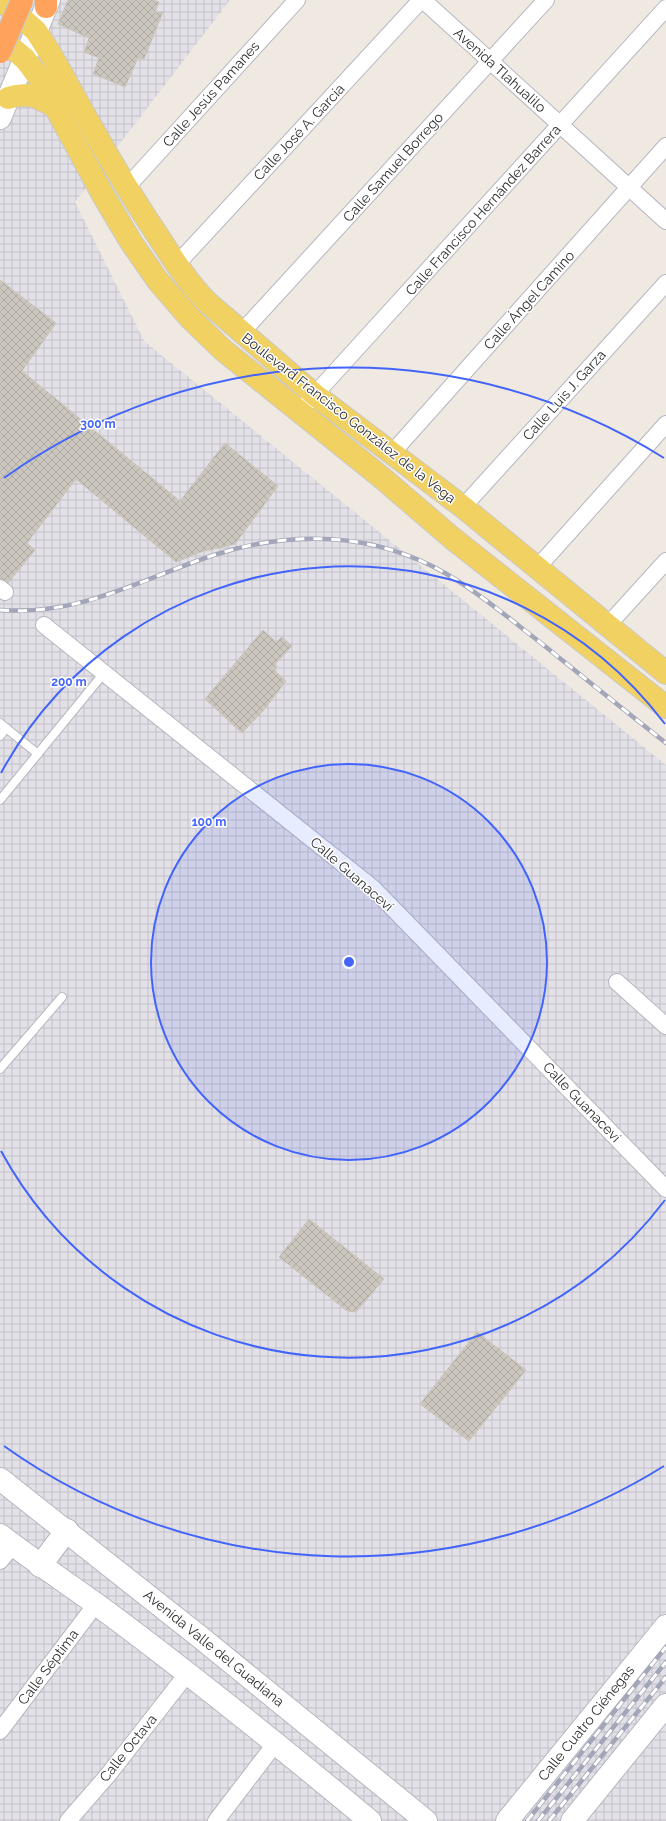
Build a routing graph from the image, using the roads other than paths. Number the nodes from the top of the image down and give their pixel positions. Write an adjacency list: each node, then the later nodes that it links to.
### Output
1 (1, 0): 8 (main road, Boulevard Francisco González de la Vega)
2 (22, 0): 10 (highway, bridge)
3 (297, 0): 19 (street, Calle Jesús Pamanes)
4 (422, 0): 12 (street, Avenida Tlahualilo); 21 (street, Calle José A. García)
5 (546, 0): 12 (street, Calle Samuel Borrego)
6 (47, 2): 8 (main road)
7 (666, 8): 16 (street, Calle Francisco Hernández Barrera)
8 (36, 31): 11 (main road); 19 (main road, Boulevard Francisco González de la Vega)
9 (0, 38): 11 (main road, Boulevard Francisco González de la Vega)
10 (0, 52)
11 (25, 59): 13 (main road); 14 (main road, Boulevard Francisco González de la Vega)
12 (490, 61): 16 (street, Avenida Tlahualilo); 23 (street, Calle Samuel Borrego)
13 (8, 98): 14 (main road); 15 (main road)
14 (54, 106): 25 (main road, Boulevard Francisco González de la Vega)
15 (0, 118)
16 (560, 125): 18 (street, Avenida Tlahualilo); 24 (street, Calle Francisco Hernández Barrera)
17 (666, 146): 18 (street, Calle Ángel Camino)
18 (629, 187): 20 (street, Avenida Tlahualilo); 27 (street, Calle Ángel Camino)
19 (126, 188): 21 (main road, Boulevard Francisco González de la Vega)
20 (666, 221)
21 (177, 264): 23 (main road, Boulevard Francisco González de la Vega)
22 (666, 283): 28 (street, Calle Luis J. Garza)
23 (241, 333): 24 (main road, Boulevard Francisco González de la Vega)
24 (315, 395): 25 (street, Calle Francisco Hernández Barrera); 27 (main road, Boulevard Francisco González de la Vega)
25 (300, 411): 35 (main road, Boulevard Francisco González de la Vega)
26 (666, 424): 30 (street)
27 (392, 453): 28 (main road, Boulevard Francisco González de la Vega)
28 (463, 507): 30 (main road, Boulevard Francisco González de la Vega)
29 (666, 561): 32 (street)
30 (537, 568): 32 (main road, Boulevard Francisco González de la Vega)
31 (44, 625): 33 (street, Calle Guanaceví)
32 (608, 625): 34 (main road, Boulevard Francisco González de la Vega)
33 (104, 673): 38 (lane); 44 (street, Calle Guanaceví)
34 (666, 673)
35 (666, 707)
36 (3, 726): 37 (lane); 38 (lane)
37 (0, 736)
38 (38, 754): 39 (lane)
39 (0, 800)
40 (616, 982): 42 (street)
41 (62, 997): 43 (lane)
42 (666, 1026)
43 (0, 1069)
44 (663, 1181)
45 (0, 1479): 46 (main road, Avenida Valle del Guadiana)
46 (67, 1530): 48 (main road); 58 (main road, Avenida Valle del Guadiana)
47 (4, 1547): 48 (main road)
48 (40, 1566): 49 (main road)
49 (96, 1604): 51 (main road); 53 (street, Calle Séptima)
50 (666, 1626): 59 (main road, Calle Cuatro Ciénegas)
51 (187, 1674): 54 (main road); 56 (street, Calle Octava)
52 (666, 1705): 60 (main road)
53 (0, 1731)
54 (275, 1744): 55 (main road); 57 (street)
55 (359, 1818)
56 (68, 1821)
57 (216, 1821)
58 (426, 1821)
59 (507, 1821)
60 (572, 1821)

